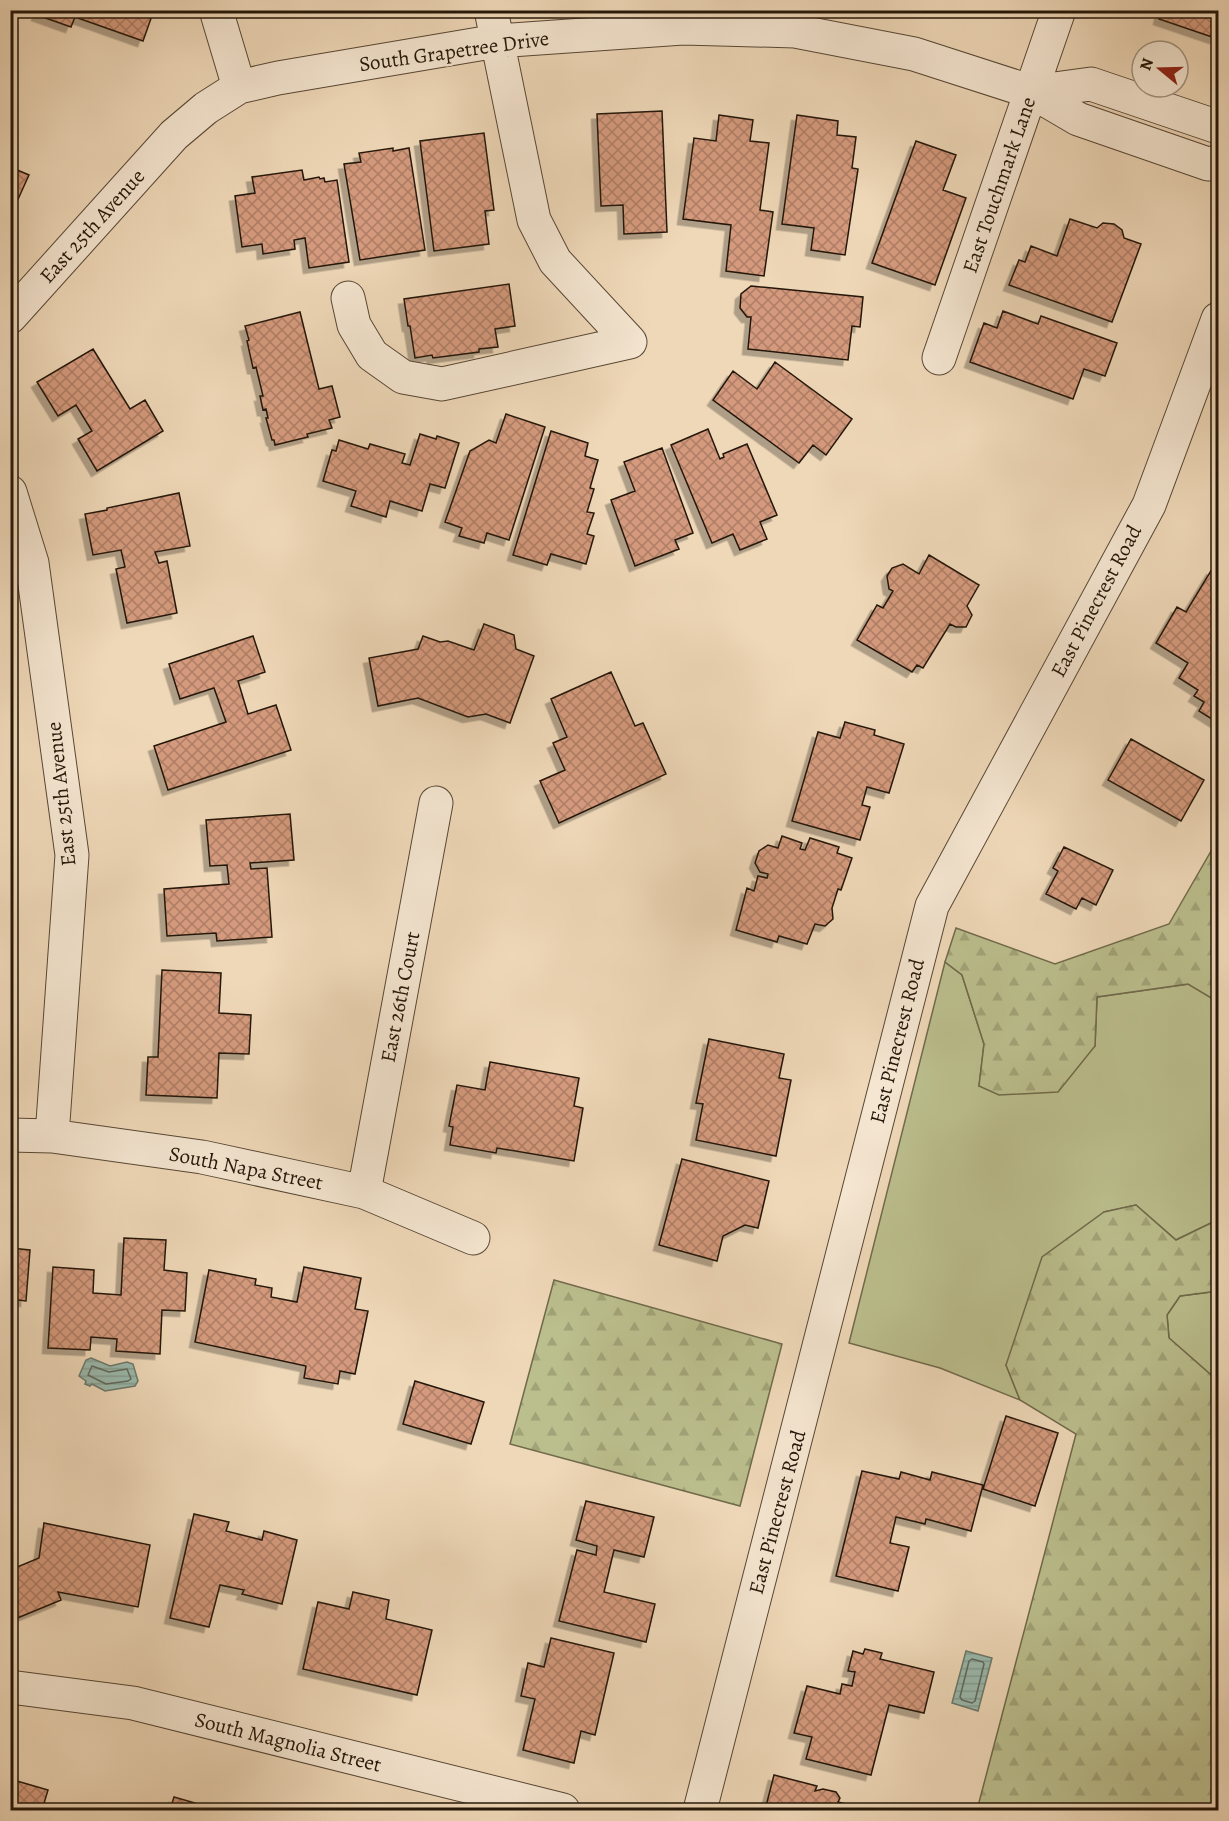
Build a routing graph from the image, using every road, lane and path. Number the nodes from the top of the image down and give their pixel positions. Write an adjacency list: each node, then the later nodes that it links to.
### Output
1 (216, 10): 4 (street)
2 (1059, 10): 5 (street, East Touchmark Lane)
3 (494, 26): 4 (street, South Grapetree Drive); 5 (street, South Grapetree Drive); 9 (street)
4 (239, 87): 7 (street, South Grapetree Drive)
5 (1032, 92): 6 (street, South Grapetree Drive); 8 (street, South Grapetree Drive); 12 (street, East Touchmark Lane)
6 (1218, 127)
7 (174, 135): 10 (street, East 25th Avenue)
8 (1218, 162)
9 (348, 297)
10 (10, 317)
11 (1218, 319): 21 (street, East Pinecrest Road)
12 (939, 358)
13 (10, 492): 16 (street, East 25th Avenue)
14 (436, 803): 17 (street, East 26th Court)
15 (10, 1136): 16 (street, South Napa Street)
16 (52, 1136): 17 (street, South Napa Street)
17 (363, 1192): 18 (street, South Napa Street)
18 (473, 1238)
19 (10, 1687): 20 (street, South Magnolia Street)
20 (563, 1810)
21 (700, 1810)

